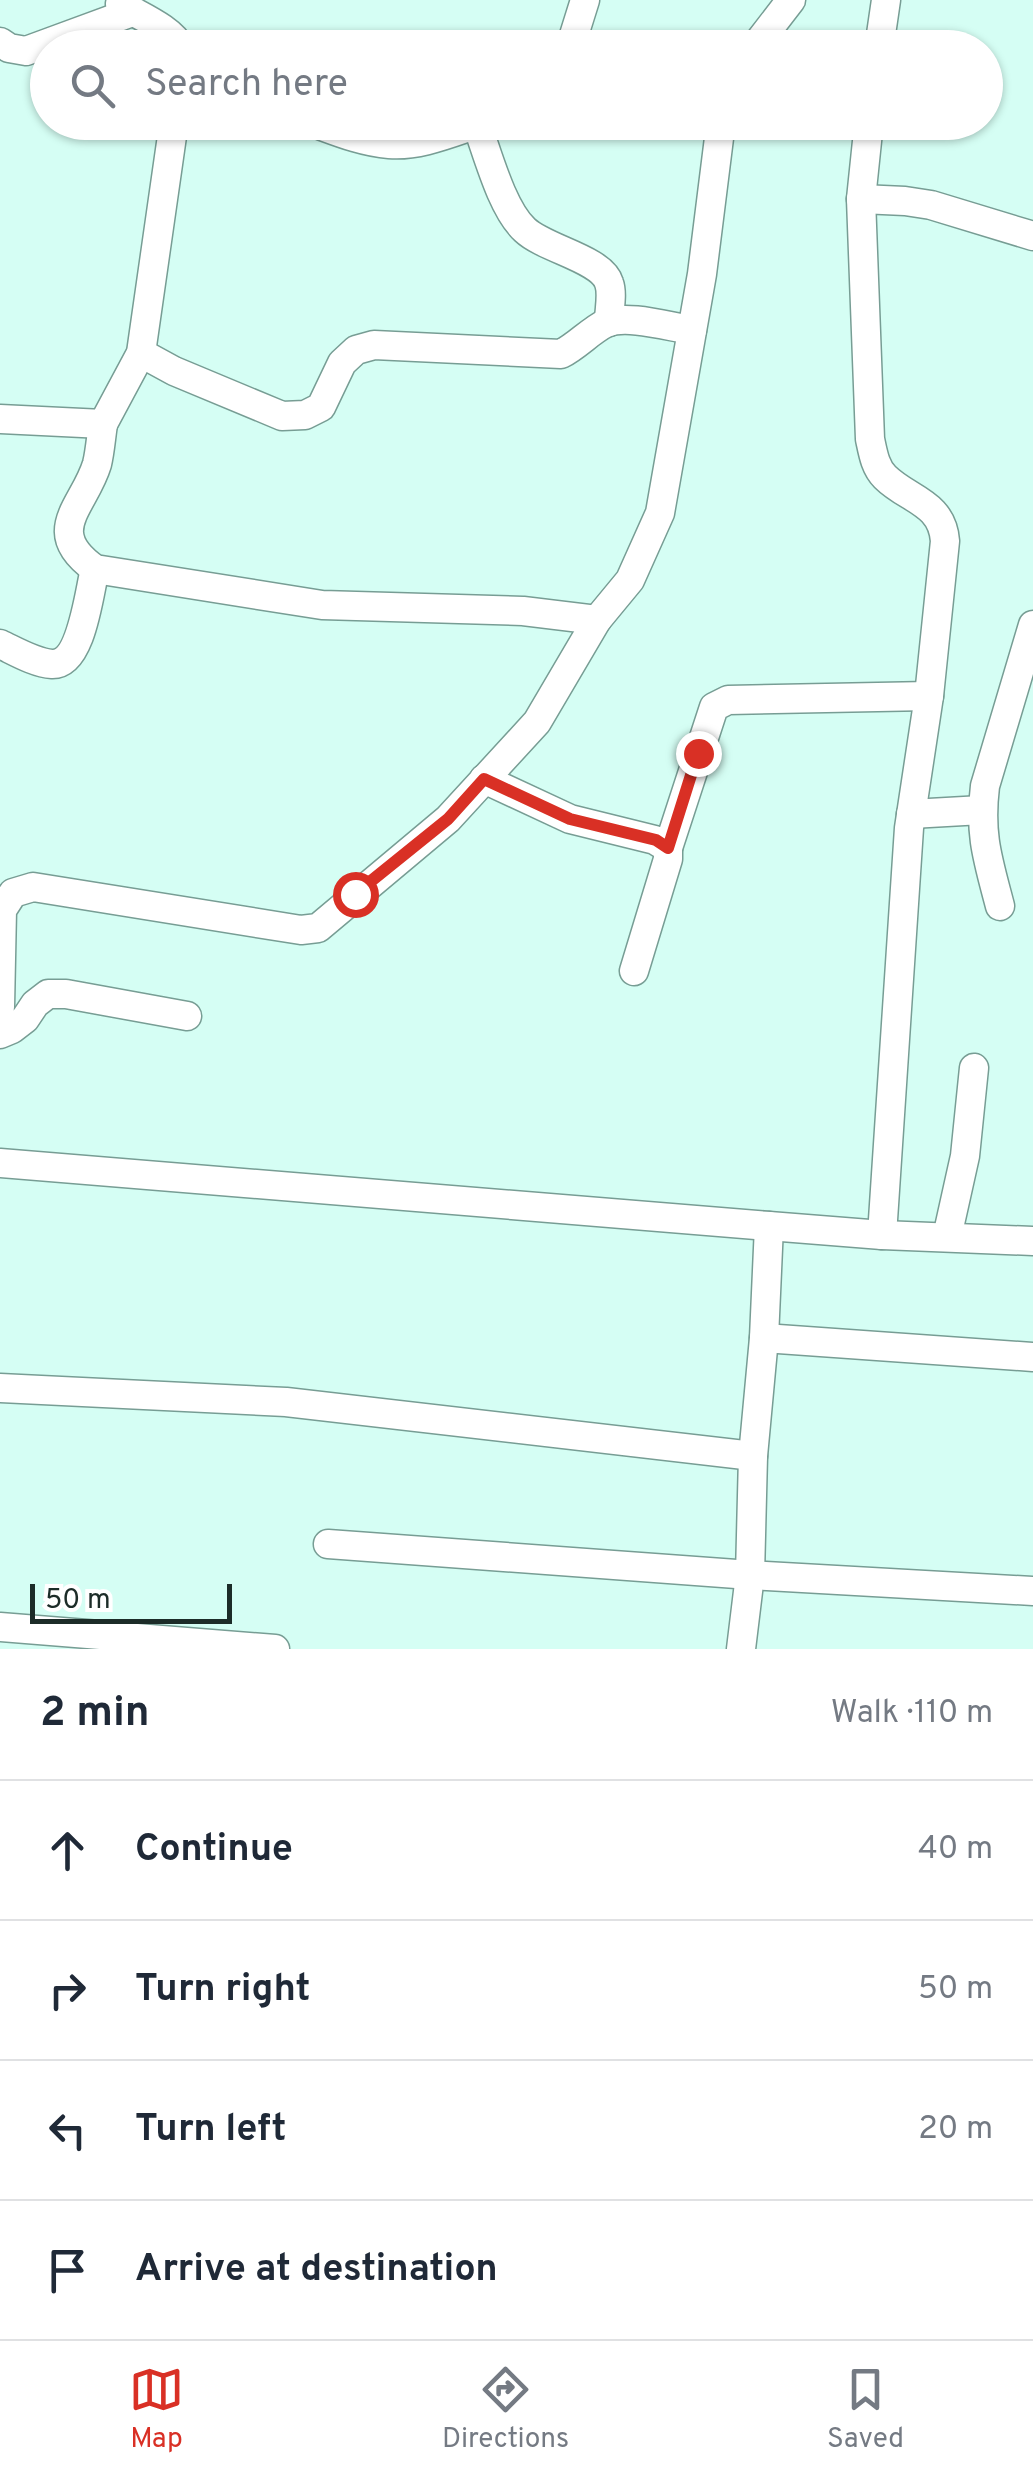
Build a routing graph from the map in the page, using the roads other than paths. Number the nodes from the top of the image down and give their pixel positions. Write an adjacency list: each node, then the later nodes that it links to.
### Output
1 (585, 0): 7 (street)
2 (791, 0): 8 (street)
3 (886, 0): 9 (street)
4 (123, 6): 5 (street); 6 (street)
5 (71, 30)
6 (162, 30)
7 (576, 30)
8 (768, 30)
9 (882, 30)
10 (30, 49): 11 (street)
11 (3, 51)
12 (171, 140): 22 (street)
13 (368, 140): 14 (street)
14 (426, 140)
15 (485, 140): 20 (street)
16 (719, 140): 21 (street)
17 (867, 140): 18 (street)
18 (861, 199): 19 (street); 29 (street)
19 (1033, 236)
20 (609, 322): 21 (street); 22 (street)
21 (692, 330): 26 (street)
22 (141, 353): 24 (street)
23 (0, 419): 24 (street)
24 (103, 424): 25 (street)
25 (94, 569): 26 (street); 28 (street)
26 (597, 620): 31 (street)
27 (1033, 625): 30 (street)
28 (0, 644)
29 (929, 696): 33 (street); 34 (street)
30 (1023, 696): 32 (street)
31 (484, 779): 34 (street); 37 (street)
32 (982, 810): 33 (street); 35 (street)
33 (911, 814): 43 (street)
34 (668, 848): 36 (street)
35 (1000, 906)
36 (634, 971)
37 (0, 1007)
38 (187, 1016): 39 (street)
39 (0, 1034)
40 (974, 1068): 44 (street)
41 (0, 1163): 42 (street)
42 (769, 1226): 43 (street); 46 (street)
43 (882, 1235): 44 (street)
44 (947, 1237): 45 (street)
45 (1033, 1241)
46 (764, 1338): 47 (street); 49 (street)
47 (1033, 1357)
48 (0, 1388): 49 (street)
49 (753, 1456): 51 (street)
50 (328, 1544): 51 (street)
51 (750, 1575): 52 (street); 55 (street)
52 (1033, 1591)
53 (0, 1628): 54 (street)
54 (275, 1649)
55 (741, 1649)

